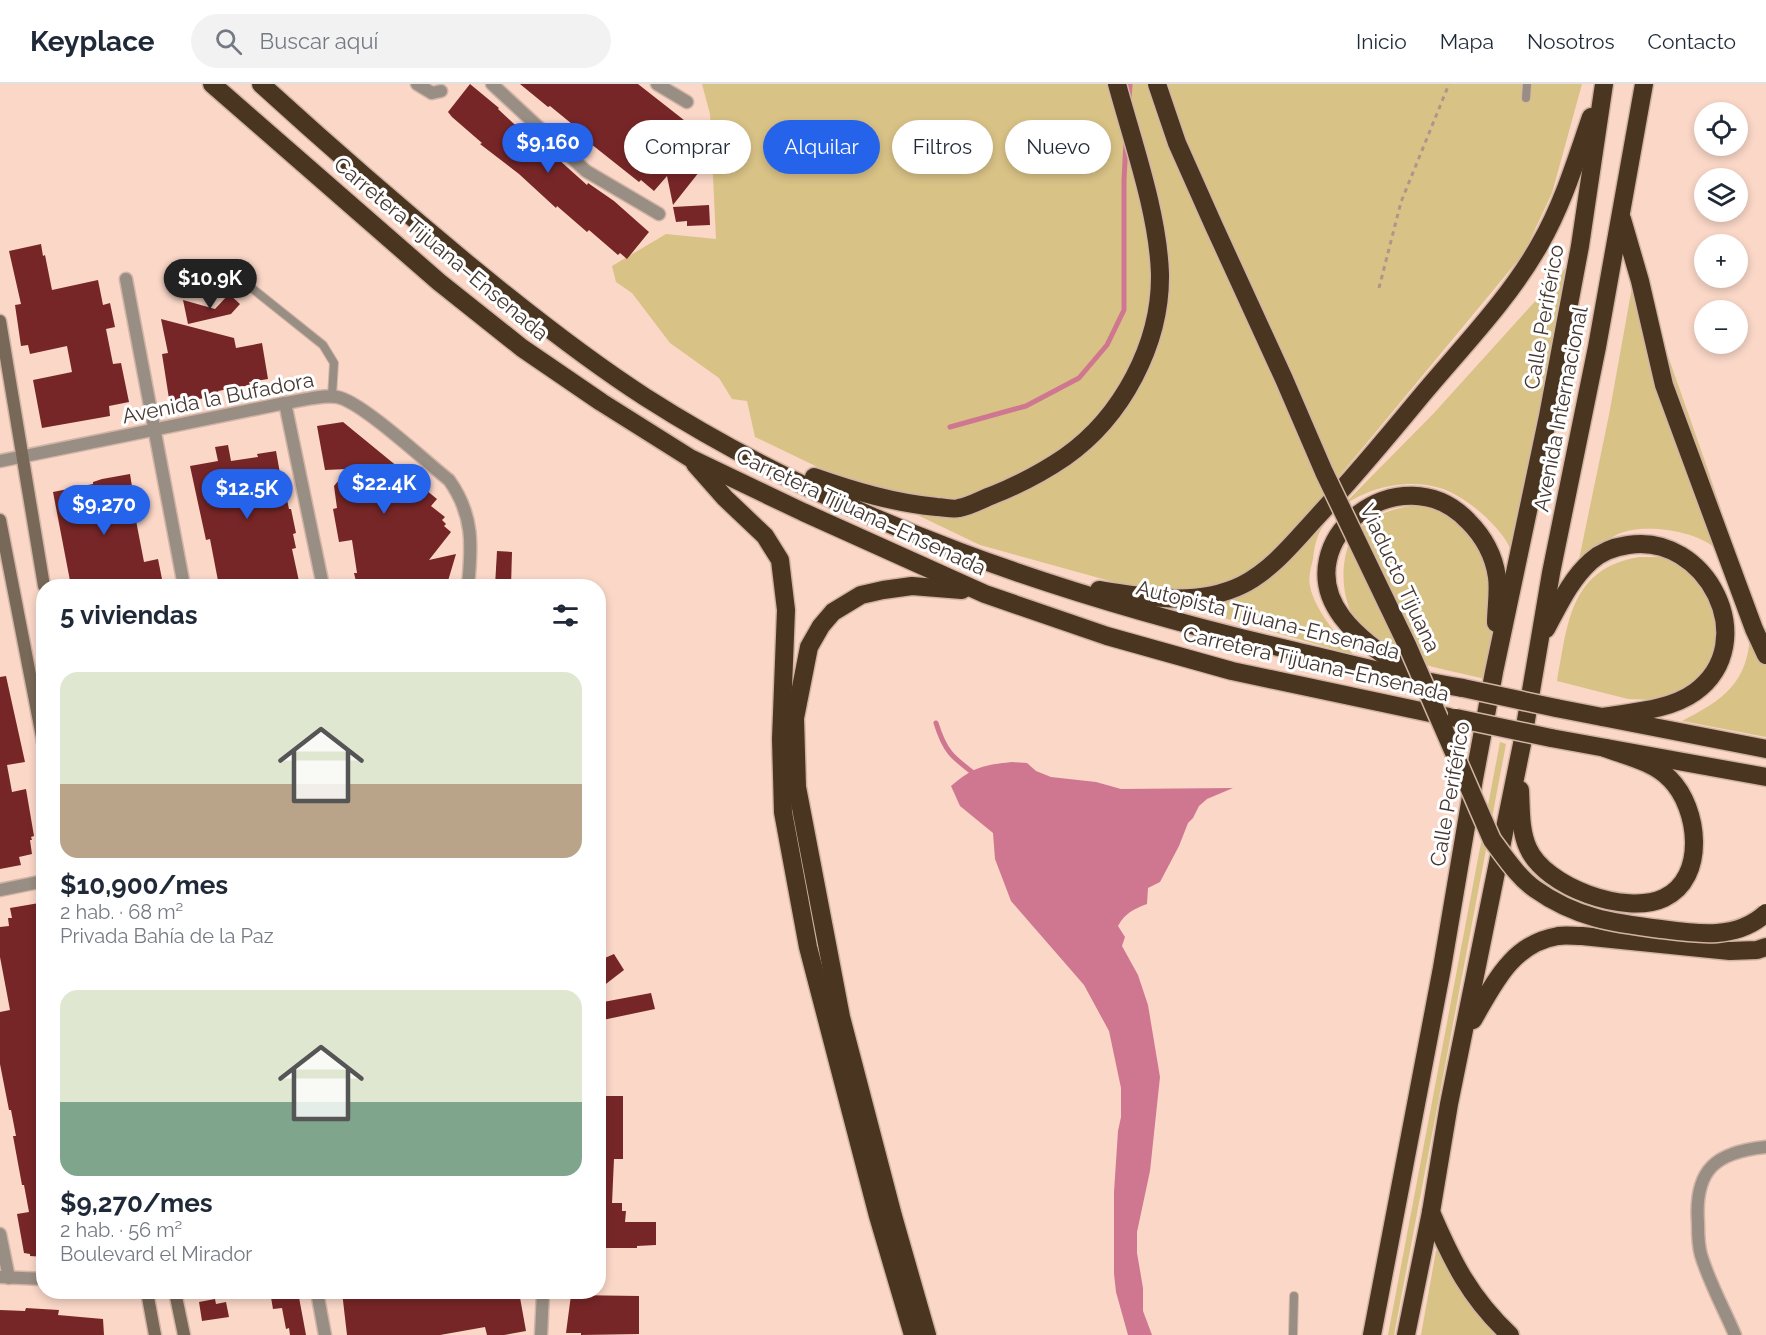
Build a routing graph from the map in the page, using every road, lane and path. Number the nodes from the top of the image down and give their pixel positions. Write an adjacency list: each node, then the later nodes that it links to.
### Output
1 (212, 84): 26 (highway, Carretera Tijuana–Ensenada)
2 (261, 84): 24 (highway, Carretera Tijuana–Ensenada)
3 (417, 84): 12 (street)
4 (492, 84): 16 (street)
5 (657, 84): 14 (street)
6 (1117, 84): 24 (highway)
7 (1157, 84): 48 (highway, Viaducto Tijuana, bridge)
8 (1449, 84): 19 (path)
9 (1527, 84): 13 (lane)
10 (1603, 84): 33 (highway); 37 (highway, Calle Periférico)
11 (1644, 84): 15 (highway, Avenida Internacional)
12 (444, 88)
13 (1526, 98)
14 (687, 102)
15 (1620, 213): 35 (highway, Avenida Internacional); 36 (highway)
16 (659, 214)
17 (228, 269): 21 (lane)
18 (126, 279): 23 (street)
19 (1379, 288)
20 (0, 321): 25 (main road)
21 (332, 396): 22 (street, Avenida la Bufadora); 32 (street, Avenida la Bufadora)
22 (285, 403): 23 (street, Avenida la Bufadora); 31 (street)
23 (154, 430): 25 (street, Avenida la Bufadora); 30 (street)
24 (744, 454): 33 (highway, Carretera Tijuana–Ensenada)
25 (21, 456): 27 (street, Avenida la Bufadora); 29 (main road)
26 (690, 458): 34 (highway, Carretera Tijuana–Ensenada); 65 (highway)
27 (0, 460)
28 (0, 520): 39 (main road)
29 (43, 579)
30 (183, 579)
31 (322, 579)
32 (469, 579)
33 (1044, 583): 38 (highway, Autopista Tijuana-Ensenada)
34 (985, 594): 42 (highway, Carretera Tijuana–Ensenada, bridge); 66 (highway)
35 (1540, 642): 40 (highway); 41 (highway, Avenida Internacional)
36 (1766, 655)
37 (1494, 672): 38 (highway); 68 (highway, Calle Periférico)
38 (1422, 681): 40 (highway, Autopista Tijuana-Ensenada, bridge)
39 (36, 706)
40 (1603, 717): 43 (highway, Autopista Tijuana-Ensenada)
41 (1522, 744): 42 (highway); 50 (highway)
42 (1605, 748): 44 (highway)
43 (1766, 749)
44 (1758, 776): 45 (highway)
45 (1766, 793)
46 (36, 883): 47 (street)
47 (0, 890)
48 (1766, 913)
49 (1766, 947): 50 (highway)
50 (1464, 1035): 52 (highway)
51 (1766, 1147): 71 (street)
52 (1431, 1212): 69 (highway); 70 (highway)
53 (0, 1234): 54 (street)
54 (4, 1278): 55 (street)
55 (36, 1279)
56 (1294, 1296): 67 (lane)
57 (148, 1299): 61 (main road)
58 (176, 1299): 62 (main road)
59 (318, 1299): 63 (street)
60 (543, 1299): 64 (street)
61 (155, 1335)
62 (184, 1335)
63 (325, 1335)
64 (541, 1335)
65 (913, 1335)
66 (927, 1335)
67 (1293, 1335)
68 (1372, 1335)
69 (1406, 1335)
70 (1510, 1335)
71 (1735, 1335)

